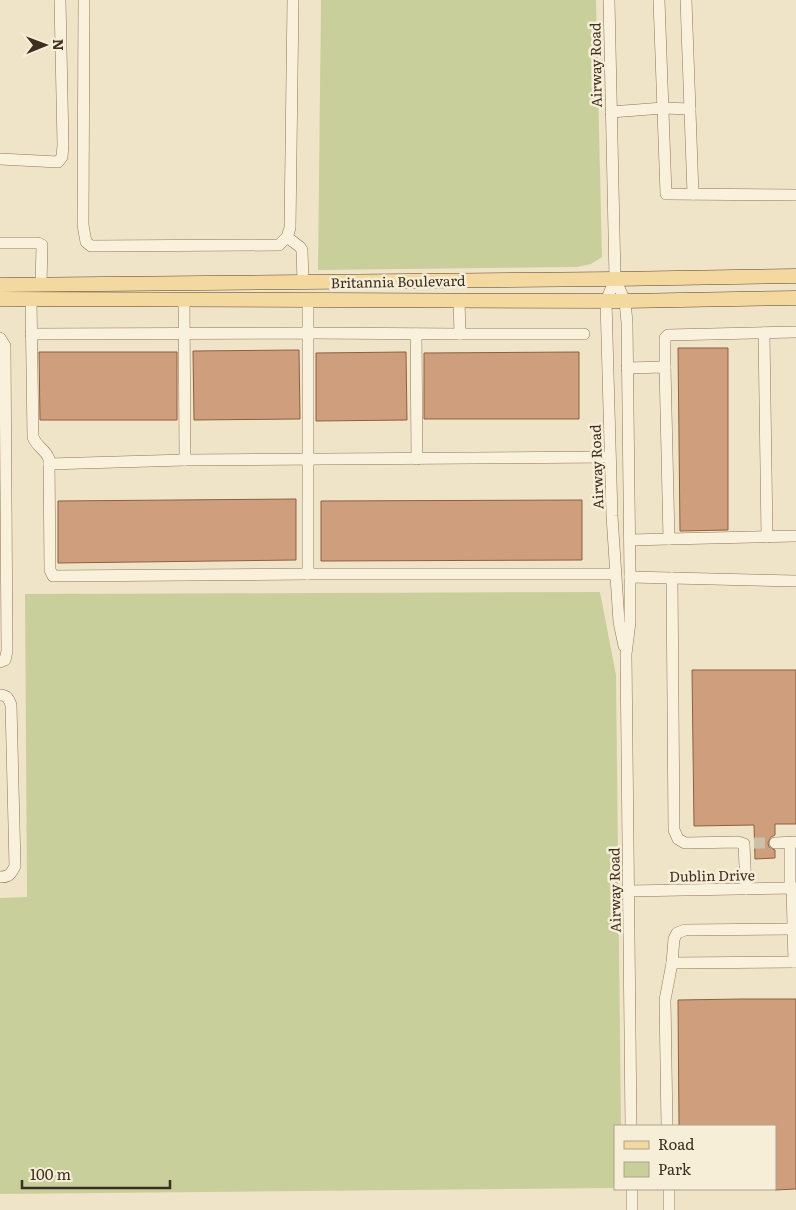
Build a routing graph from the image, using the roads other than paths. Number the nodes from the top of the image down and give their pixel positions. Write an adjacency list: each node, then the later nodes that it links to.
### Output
1 (60, 0): 10 (street)
2 (84, 0): 13 (street)
3 (292, 0): 13 (street)
4 (608, 0): 9 (street, Airway Road)
5 (659, 0): 7 (street)
6 (686, 0): 8 (street)
7 (663, 108): 8 (street); 9 (street); 11 (street)
8 (690, 109): 11 (street)
9 (611, 112): 16 (street, Airway Road)
10 (0, 159)
11 (693, 194): 12 (street)
12 (796, 195)
13 (287, 237): 17 (street)
14 (0, 243): 18 (street)
15 (796, 276): 16 (main road, Britannia Boulevard)
16 (615, 280): 17 (main road, Britannia Boulevard); 26 (street, Airway Road); 27 (street, Airway Road)
17 (303, 282): 18 (main road, Britannia Boulevard)
18 (41, 284): 19 (main road, Britannia Boulevard)
19 (0, 285)
20 (796, 298): 27 (main road, Britannia Boulevard)
21 (0, 299): 22 (main road, Britannia Boulevard)
22 (31, 299): 23 (main road, Britannia Boulevard); 31 (street)
23 (184, 299): 24 (main road, Britannia Boulevard); 32 (street)
24 (308, 299): 25 (main road, Britannia Boulevard); 29 (street)
25 (459, 300): 26 (main road, Britannia Boulevard); 34 (street)
26 (606, 301): 27 (main road, Britannia Boulevard); 39 (street, Airway Road)
27 (625, 301): 38 (street, Airway Road)
28 (796, 332): 30 (street)
29 (308, 333): 32 (street); 33 (street); 42 (street)
30 (764, 333): 37 (street); 46 (street)
31 (31, 334): 32 (street); 43 (street)
32 (184, 334): 41 (street)
33 (416, 334): 34 (street); 40 (street)
34 (460, 334): 35 (street)
35 (584, 334)
36 (0, 338): 44 (street)
37 (665, 367): 38 (street); 47 (street)
38 (627, 368): 48 (street, Airway Road)
39 (610, 457): 40 (street); 50 (street, Airway Road)
40 (418, 458): 42 (street)
41 (185, 460): 42 (street); 43 (street)
42 (308, 460): 49 (street)
43 (49, 464): 49 (street)
44 (3, 502): 55 (street)
45 (796, 536): 46 (street)
46 (767, 537): 47 (street)
47 (668, 539): 48 (street)
48 (630, 540): 51 (street, Airway Road)
49 (308, 574): 50 (street)
50 (615, 574): 54 (street, Airway Road)
51 (630, 577): 52 (street); 54 (street, Airway Road)
52 (672, 578): 53 (street); 61 (street)
53 (796, 582)
54 (626, 654): 62 (street, Airway Road)
55 (0, 662)
56 (0, 695): 59 (street)
57 (793, 842): 58 (street); 60 (street)
58 (775, 843)
59 (0, 877)
60 (793, 888): 61 (street, Dublin Drive); 63 (street)
61 (746, 889): 62 (street, Dublin Drive)
62 (629, 891): 66 (street, Airway Road)
63 (794, 928): 64 (street); 65 (street)
64 (795, 962): 65 (street)
65 (672, 963): 67 (street)
66 (631, 1125)
67 (668, 1125)
68 (632, 1190): 70 (street)
69 (669, 1190): 71 (street)
70 (632, 1210)
71 (669, 1210)

